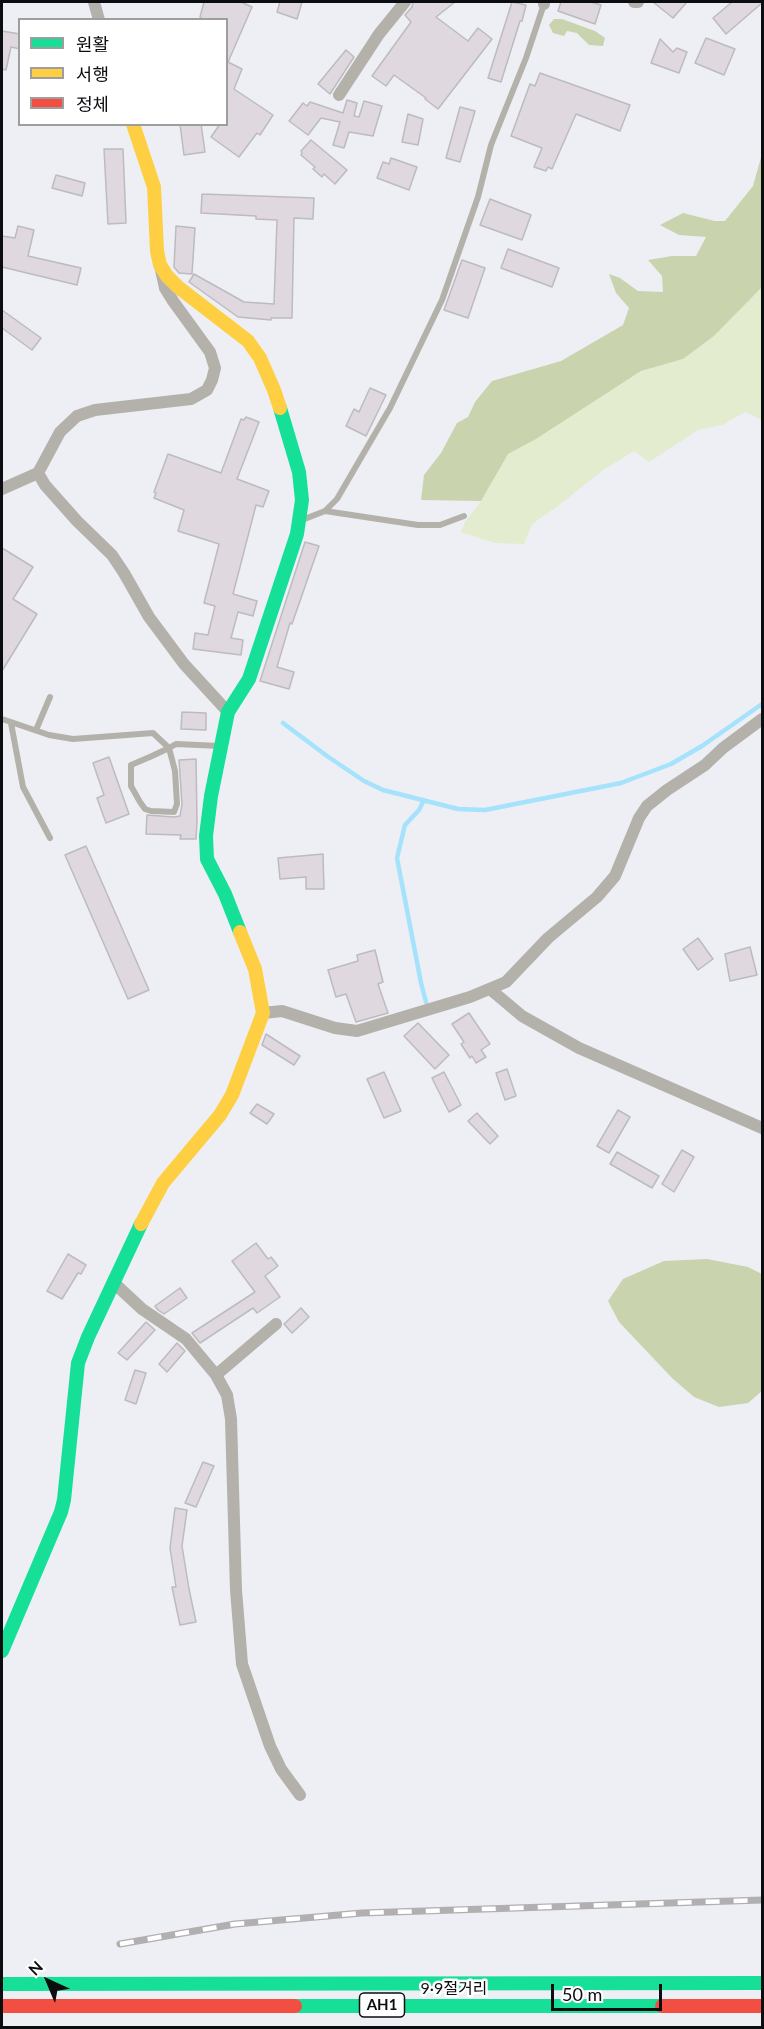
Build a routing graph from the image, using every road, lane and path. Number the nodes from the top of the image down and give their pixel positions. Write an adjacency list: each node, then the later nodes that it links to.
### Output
1 (94, 2): 4 (street)
2 (405, 2): 5 (street)
3 (544, 3): 10 (lane)
4 (98, 18)
5 (339, 95)
6 (134, 126): 7 (main road)
7 (160, 266): 8 (street); 12 (main road)
8 (39, 472): 9 (street); 14 (street)
9 (2, 489)
10 (325, 511): 11 (lane); 12 (lane)
11 (465, 516)
12 (299, 522): 14 (main road)
13 (50, 697): 18 (lane)
14 (228, 712): 19 (main road)
15 (2, 719): 17 (lane)
16 (762, 719): 22 (street)
17 (11, 723): 18 (lane); 21 (lane)
18 (36, 730): 20 (lane)
19 (222, 746): 20 (lane); 23 (main road)
20 (169, 748): 20 (lane)
21 (50, 838)
22 (490, 989): 23 (street); 24 (street)
23 (263, 1013): 25 (main road)
24 (762, 1128)
25 (114, 1282): 27 (street); 28 (main road)
26 (276, 1324): 27 (street)
27 (216, 1375): 29 (street)
28 (2, 1652)
29 (300, 1795)
30 (762, 1983): 31 (main road, 9·9절거리 / AH1)
31 (2, 1984)
32 (2, 2006): 33 (main road, 9·9절거리 / AH1)
33 (762, 2006)

